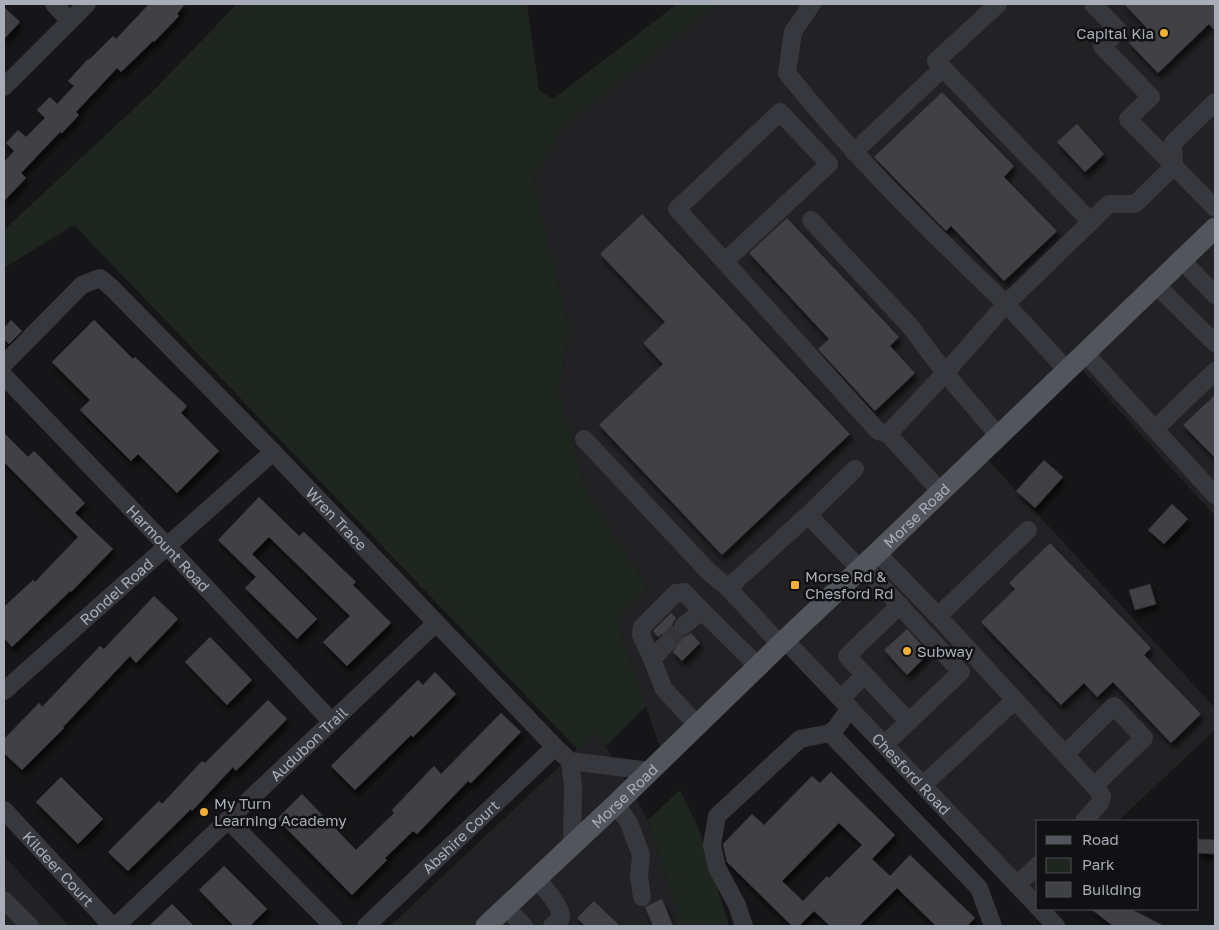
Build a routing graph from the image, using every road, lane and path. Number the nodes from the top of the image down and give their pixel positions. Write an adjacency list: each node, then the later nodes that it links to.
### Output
1 (54, 4): 6 (street)
2 (87, 4): 6 (street)
3 (812, 4): 10 (street)
4 (998, 4): 7 (street)
5 (1093, 4): 11 (street)
6 (70, 21): 8 (street)
7 (943, 68): 10 (street); 14 (street)
8 (4, 87)
9 (1215, 102): 11 (street)
10 (854, 152): 20 (street)
11 (1174, 166): 12 (street); 14 (street)
12 (1215, 208)
13 (811, 220): 26 (street)
14 (1091, 222): 20 (street)
15 (1215, 228): 16 (main road, Morse Road)
16 (1182, 260): 18 (main road, Morse Road); 19 (street)
17 (725, 261): 17 (street); 29 (street)
18 (1156, 285): 21 (street); 22 (main road, Morse Road)
19 (1215, 295)
20 (1006, 304): 24 (street); 26 (street)
21 (1215, 343)
22 (1085, 353): 24 (main road, Morse Road); 28 (street)
23 (4, 364): 32 (street, Wren Trace)
24 (1067, 370): 30 (main road, Morse Road)
25 (1215, 371): 28 (street)
26 (945, 373): 29 (street); 30 (street)
27 (4, 376): 38 (street, Harmount Road)
28 (1155, 429): 35 (street)
29 (888, 434): 34 (street)
30 (998, 435): 34 (main road, Morse Road)
31 (584, 440): 40 (street, Chesford Road)
32 (273, 452): 38 (street, Rondel Road); 44 (street, Wren Trace)
33 (855, 469): 36 (street)
34 (940, 491): 39 (main road, Morse Road)
35 (1215, 495)
36 (808, 515): 39 (street); 40 (street)
37 (1028, 530): 43 (street)
38 (167, 546): 51 (street, Rondel Road); 54 (street, Harmount Road)
39 (867, 563): 41 (street); 43 (street); 46 (main road, Morse Road)
40 (728, 588): 46 (street, Chesford Road)
41 (900, 605): 50 (street); 55 (street)
42 (702, 611): 45 (street); 48 (street); 49 (street)
43 (938, 616): 52 (street)
44 (436, 623): 54 (street, Audubon Trail); 59 (street, Wren Trace)
45 (683, 626)
46 (782, 642): 49 (main road, Morse Road); 53 (street, Chesford Road)
47 (666, 644): 48 (street)
48 (652, 659): 56 (street)
49 (758, 666): 56 (main road, Morse Road)
50 (865, 675): 53 (street); 55 (street)
51 (4, 691)
52 (1015, 700): 60 (street); 63 (street)
53 (846, 703): 57 (street); 58 (street, Chesford Road)
54 (332, 722): 67 (street, Audubon Trail)
55 (909, 722): 58 (street)
56 (697, 725): 62 (main road, Morse Road)
57 (830, 733): 75 (street); 87 (street)
58 (885, 744): 63 (street, Chesford Road)
59 (555, 747): 61 (street, Wren Trace); 81 (street, Abshire Court)
60 (1065, 754): 64 (street); 64 (street)
61 (570, 761): 62 (street); 69 (street)
62 (650, 771): 65 (main road, Morse Road)
63 (923, 785): 72 (street, Chesford Road)
64 (1094, 786): 68 (street)
65 (616, 804): 69 (main road, Morse Road); 73 (street)
66 (4, 810): 79 (street, Kildeer Court)
67 (228, 820): 79 (street, Audubon Trail); 80 (street)
68 (1085, 820)
69 (572, 846): 71 (main road, Morse Road)
70 (1036, 867): 72 (street)
71 (537, 879): 76 (main road, Morse Road); 84 (street)
72 (1017, 885): 77 (street, Chesford Road)
73 (642, 897)
74 (4, 900): 78 (street)
75 (737, 905): 85 (street); 86 (street)
76 (506, 908): 82 (main road, Morse Road); 83 (street)
77 (1036, 908)
78 (30, 926)
79 (114, 926)
80 (333, 926)
81 (366, 926)
82 (486, 926)
83 (524, 926)
84 (552, 926)
85 (744, 926)
86 (755, 926)
87 (993, 926)

